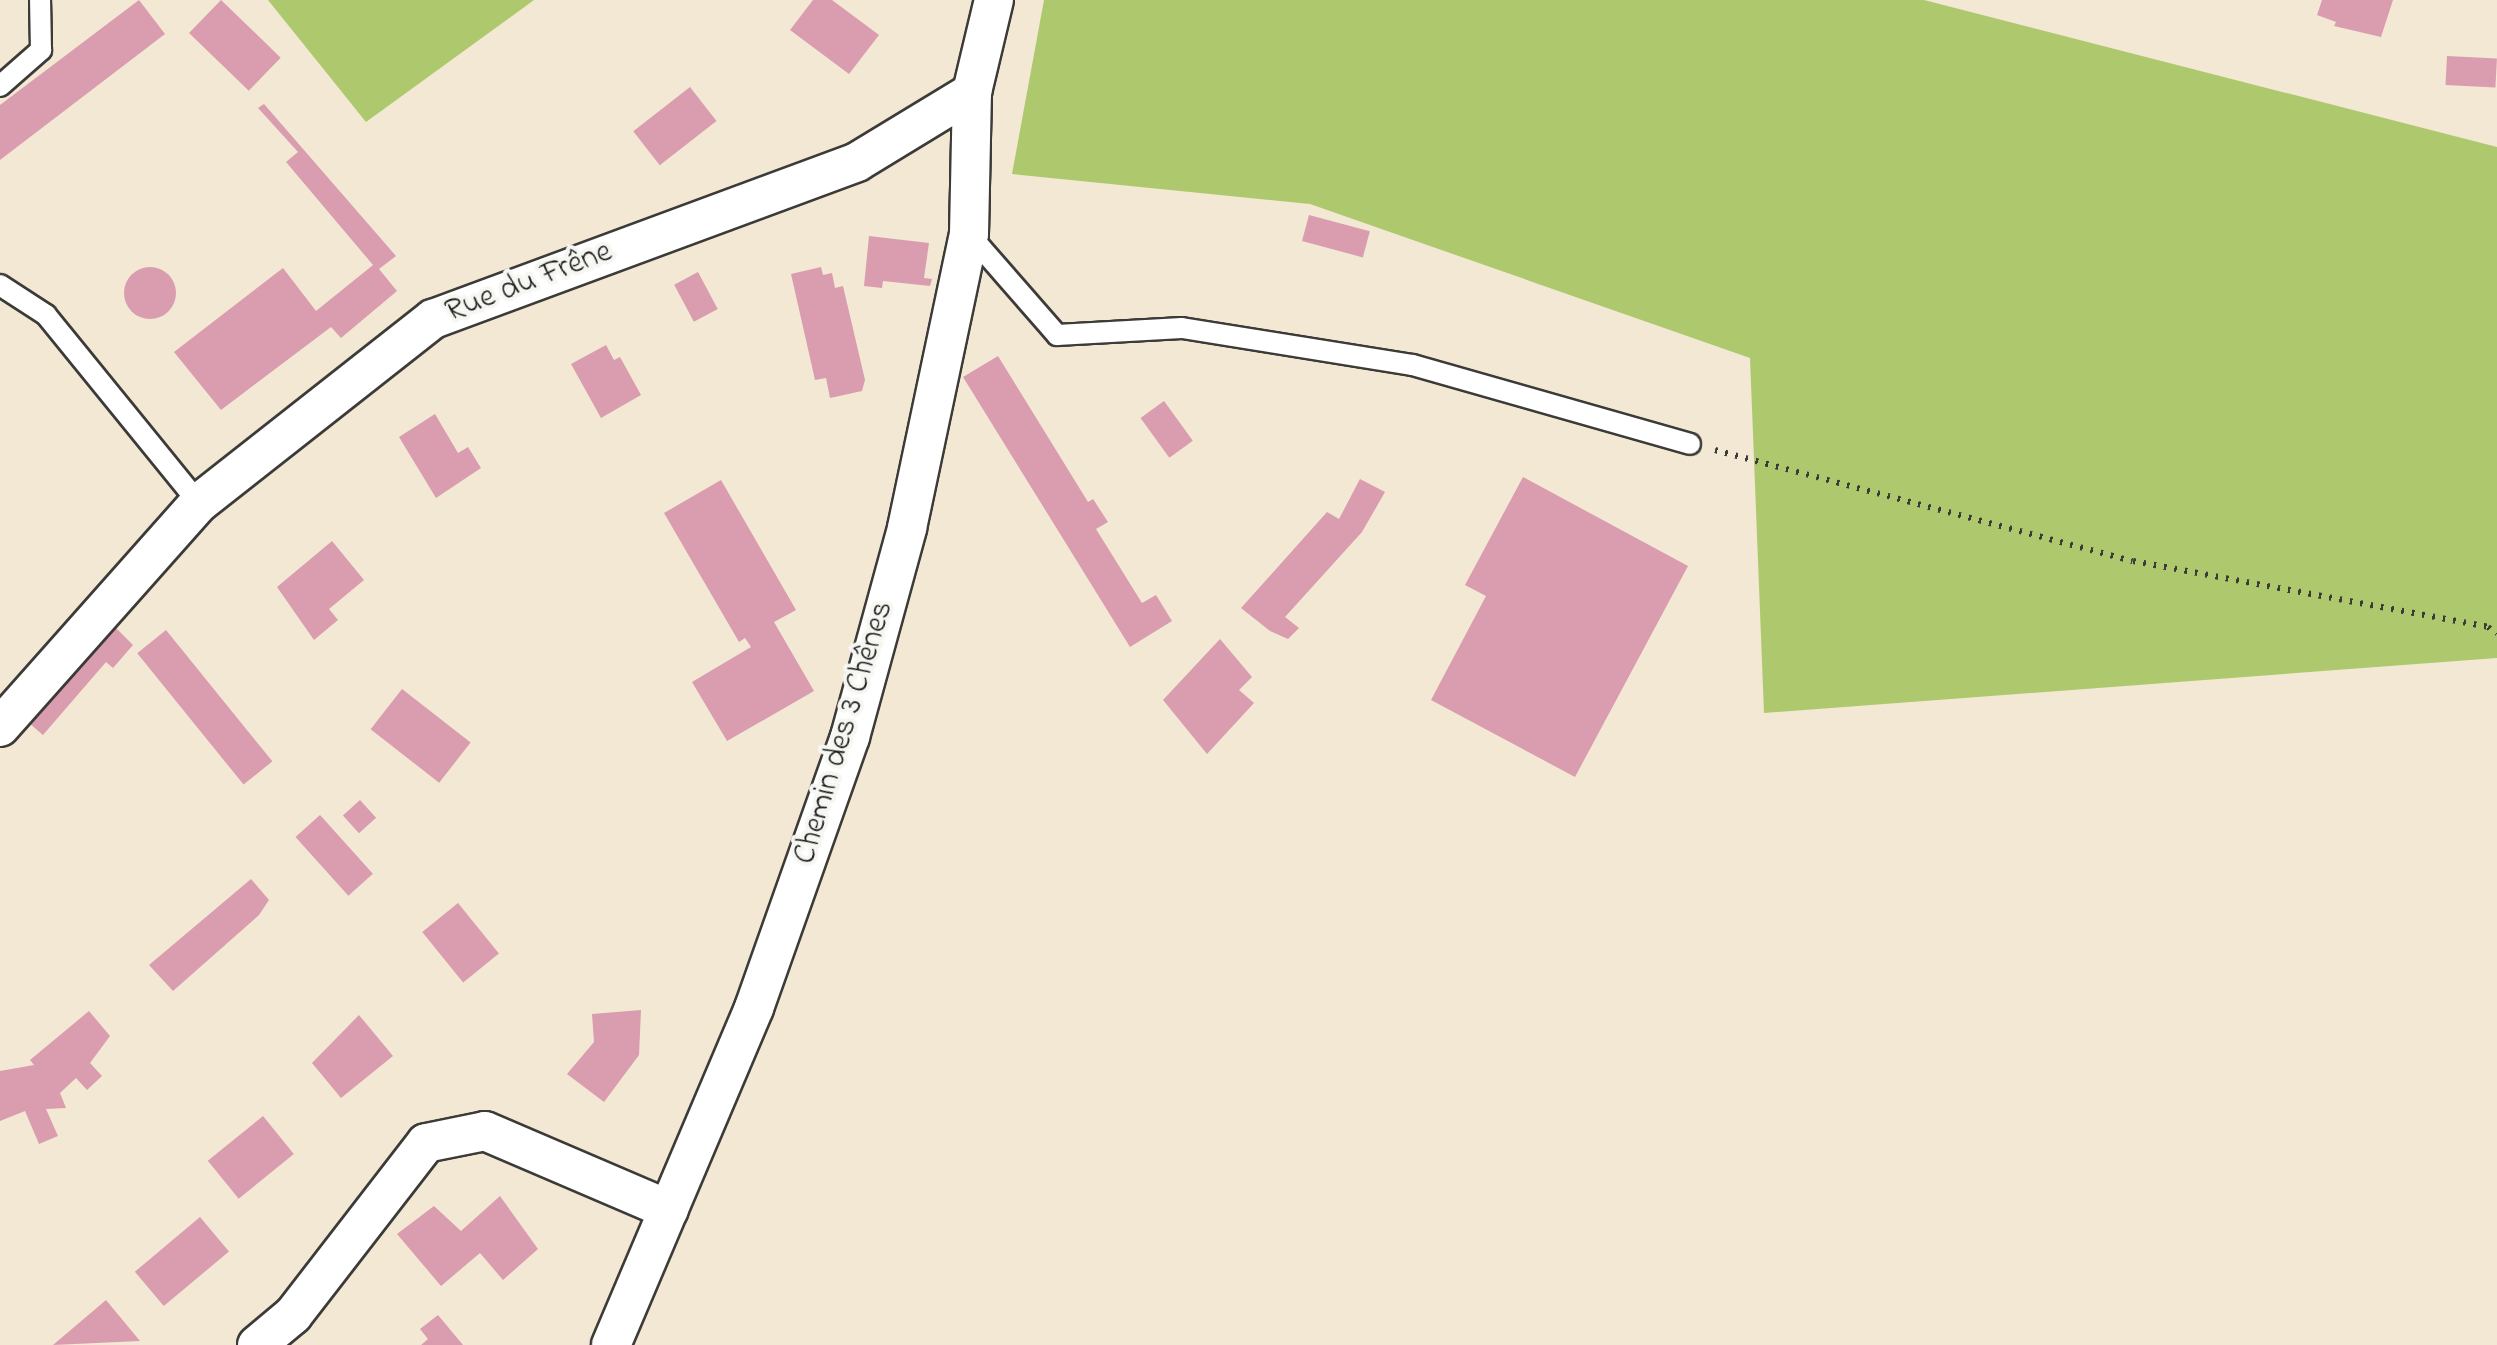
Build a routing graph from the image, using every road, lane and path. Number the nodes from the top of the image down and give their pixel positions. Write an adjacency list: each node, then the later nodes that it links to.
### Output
1 (40, 0): 3 (lane)
2 (994, 0): 4 (street)
3 (0, 86)
4 (972, 92): 5 (street, Chemin des 3 Chênes); 8 (street, Rue du Frêne)
5 (969, 234): 7 (lane); 11 (street, Chemin des 3 Chênes)
6 (0, 285): 8 (lane)
7 (1690, 444): 9 (path)
8 (200, 504): 10 (street, Rue du Frêne)
9 (2497, 634)
10 (0, 727)
11 (669, 1210): 12 (street); 13 (street, Chemin des 3 Chênes)
12 (257, 1345)
13 (611, 1345)

